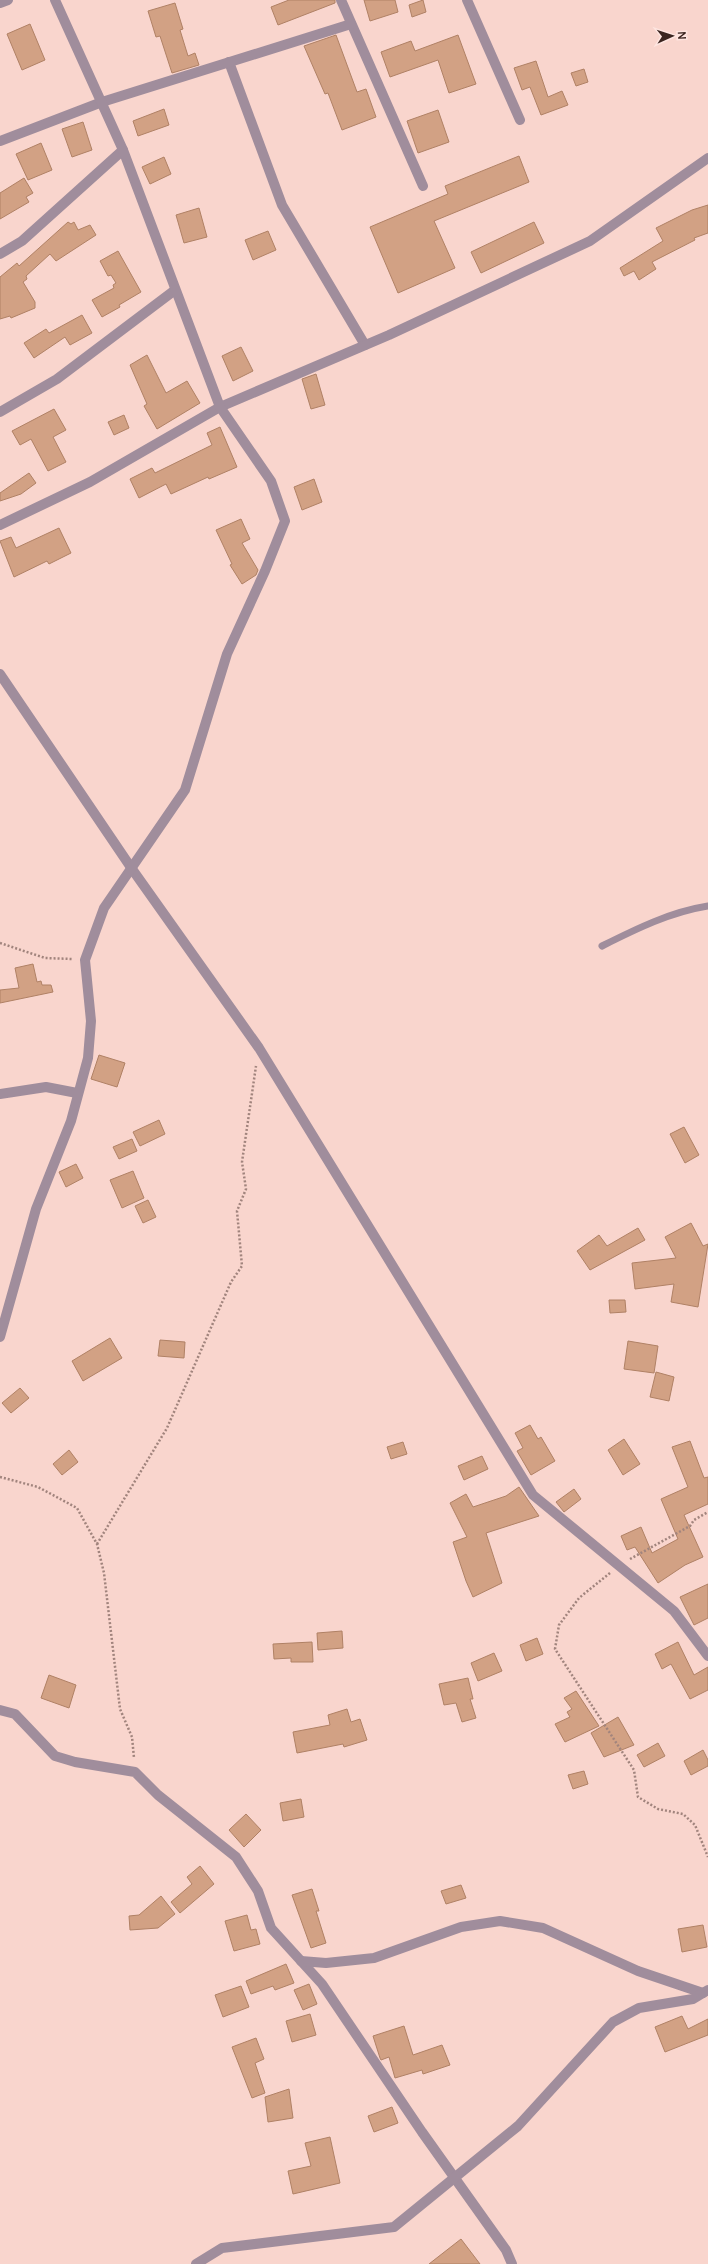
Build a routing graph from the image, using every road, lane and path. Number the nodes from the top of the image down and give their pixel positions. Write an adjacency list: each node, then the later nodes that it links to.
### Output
1 (8, 0): 5 (street)
2 (55, 0): 8 (street)
3 (341, 0): 6 (street)
4 (467, 0): 9 (street)
5 (0, 3)
6 (351, 24): 7 (street); 13 (street)
7 (229, 62): 8 (street); 16 (street)
8 (102, 102): 10 (street); 11 (street)
9 (520, 120)
10 (0, 141)
11 (123, 150): 14 (street); 15 (street)
12 (708, 158): 16 (street)
13 (423, 186)
14 (0, 254)
15 (175, 290): 17 (street); 18 (street)
16 (366, 345): 17 (street)
17 (220, 407): 19 (street); 21 (street)
18 (0, 412)
19 (0, 525)
20 (0, 674): 21 (street)
21 (132, 868): 25 (street); 26 (street)
22 (708, 906): 24 (lane)
23 (0, 943): 25 (path)
24 (602, 946)
25 (85, 960): 27 (street)
26 (258, 1048): 32 (path); 33 (street)
27 (77, 1093): 28 (street); 29 (street)
28 (0, 1094)
29 (0, 1337)
30 (0, 1477): 32 (path)
31 (708, 1512): 33 (path)
32 (97, 1544): 36 (path)
33 (619, 1565): 34 (street); 37 (path)
34 (708, 1656)
35 (0, 1710): 36 (street)
36 (135, 1772): 38 (street)
37 (708, 1858)
38 (301, 1961): 39 (street); 40 (street)
39 (706, 1992): 40 (street)
40 (455, 2177): 41 (street); 42 (street)
41 (196, 2264)
42 (512, 2264)

